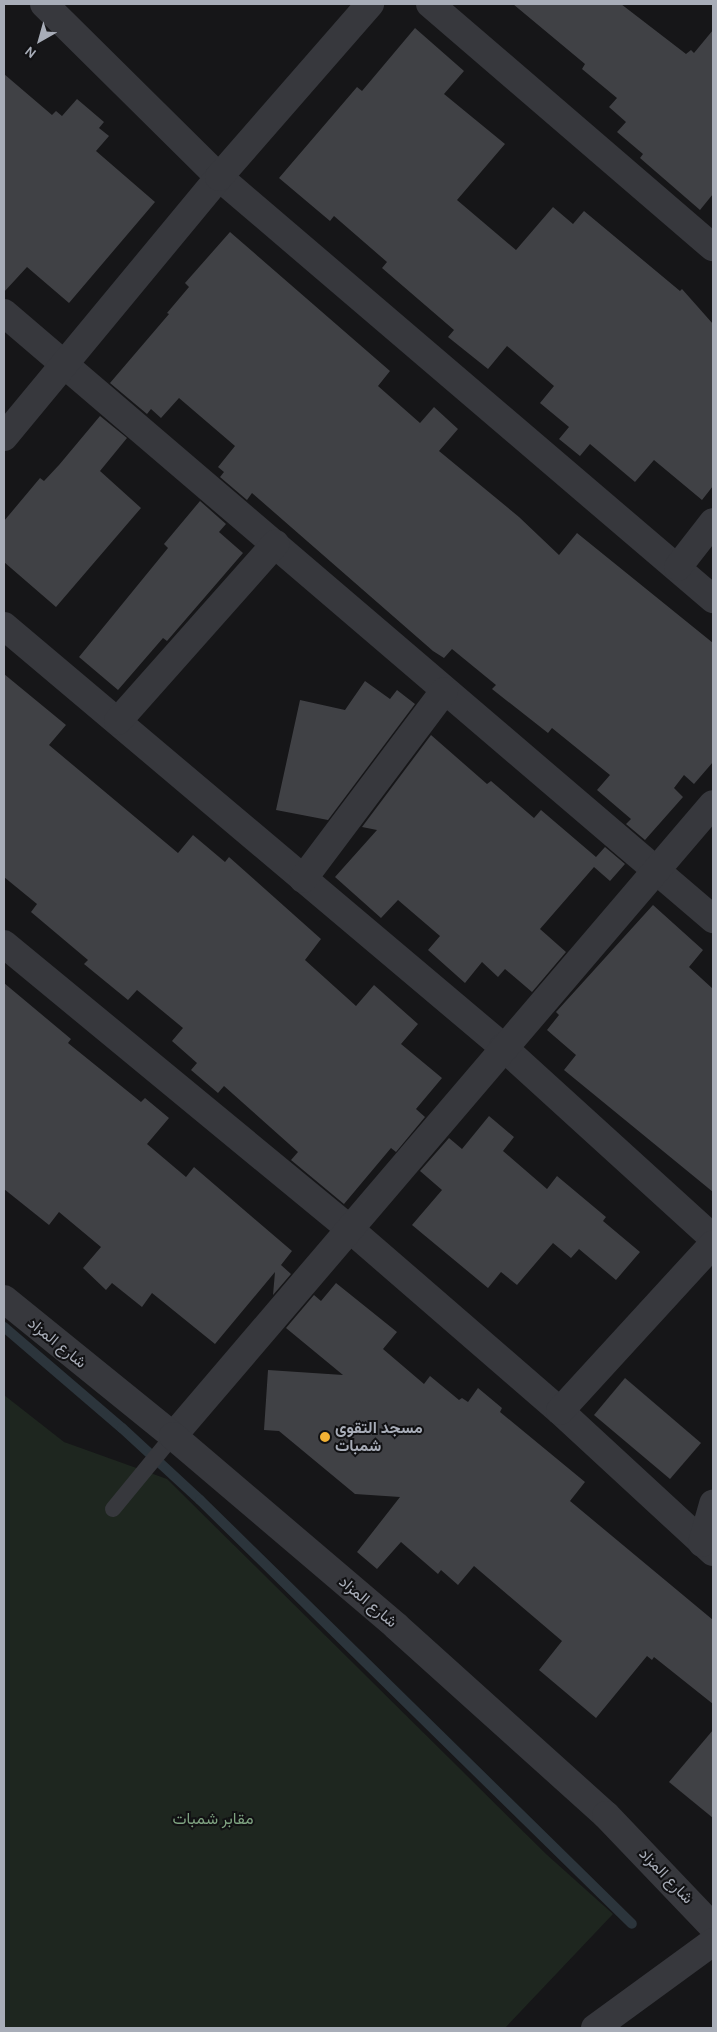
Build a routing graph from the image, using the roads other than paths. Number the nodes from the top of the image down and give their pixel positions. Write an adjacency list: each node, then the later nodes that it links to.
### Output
1 (44, 4): 4 (street)
2 (370, 4): 4 (street)
3 (430, 4): 5 (street)
4 (219, 177): 7 (street); 11 (street)
5 (713, 248)
6 (4, 313): 7 (street)
7 (66, 366): 8 (street); 10 (street)
8 (4, 437)
9 (713, 522): 11 (street)
10 (275, 544): 14 (street); 15 (street)
11 (678, 567): 12 (street)
12 (713, 599)
13 (4, 626): 15 (street)
14 (444, 691): 17 (street); 18 (street)
15 (118, 722): 18 (street)
16 (713, 804): 17 (street)
17 (656, 870): 19 (street); 21 (street)
18 (303, 879): 21 (street)
19 (713, 919)
20 (4, 944): 22 (street)
21 (503, 1047): 22 (street); 23 (street)
22 (351, 1230): 26 (street); 27 (street)
23 (713, 1238)
24 (713, 1244): 26 (street)
25 (4, 1299): 27 (street, شارع المزاد)
26 (560, 1411): 30 (street)
27 (173, 1436): 29 (lane); 31 (street, شارع المزاد)
28 (713, 1504): 30 (street)
29 (113, 1509)
30 (708, 1547)
31 (713, 1927)
32 (713, 1942): 33 (street)
33 (596, 2028)

